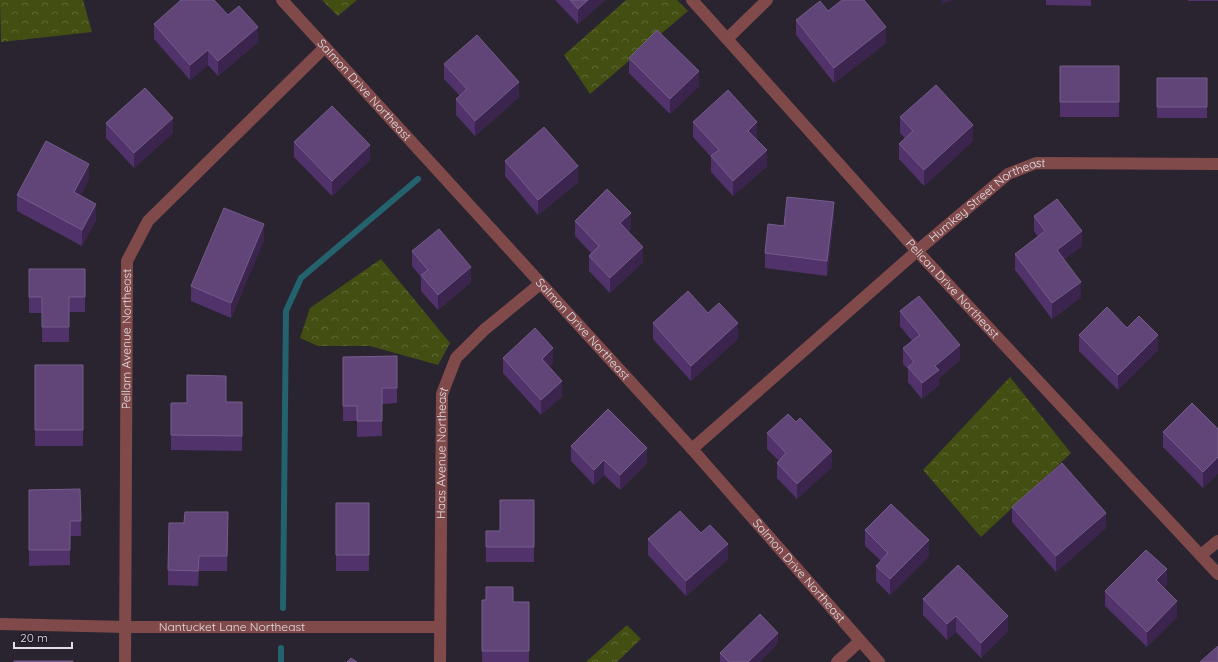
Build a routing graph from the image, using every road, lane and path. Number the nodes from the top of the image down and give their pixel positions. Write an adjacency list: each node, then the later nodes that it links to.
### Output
1 (282, 0): 5 (street, Salmon Drive Northeast)
2 (692, 0): 4 (street, Pelican Drive Northeast)
3 (767, 0): 4 (street)
4 (727, 39): 7 (street, Pelican Drive Northeast)
5 (325, 47): 8 (street, Salmon Drive Northeast); 14 (street, Pellam Avenue Northeast)
6 (1218, 164): 7 (street, Humkey Street Northeast)
7 (917, 251): 9 (street, Humkey Street Northeast); 11 (street, Pelican Drive Northeast)
8 (540, 284): 9 (street, Salmon Drive Northeast); 15 (street, Haas Avenue Northeast)
9 (692, 449): 16 (street, Salmon Drive Northeast)
10 (1218, 541): 11 (street)
11 (1201, 555): 12 (street, Pelican Drive Northeast)
12 (1218, 574)
13 (0, 624): 14 (street, Nantucket Lane Northeast)
14 (126, 627): 15 (street, Nantucket Lane Northeast); 17 (street, Pellam Avenue Northeast)
15 (440, 627): 18 (street, Haas Avenue Northeast)
16 (860, 641): 19 (street); 20 (street, Salmon Drive Northeast)
17 (126, 662)
18 (440, 662)
19 (836, 662)
20 (879, 662)

